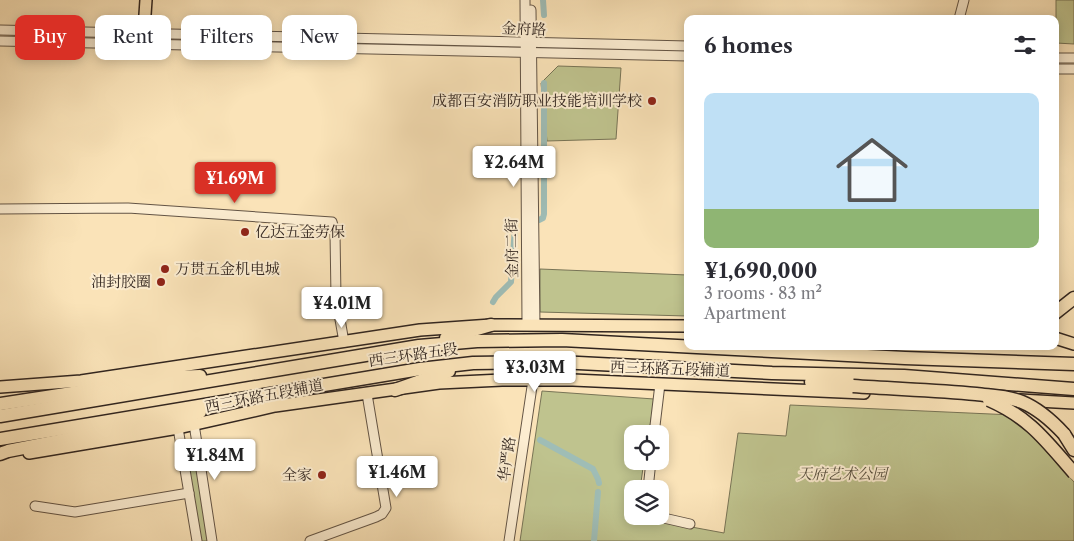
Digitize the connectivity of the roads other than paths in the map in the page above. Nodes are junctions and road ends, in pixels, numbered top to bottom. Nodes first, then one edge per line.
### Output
1 (146, 0) edge
2 (525, 0) edge
3 (531, 0) edge
4 (964, 0) edge
5 (145, 15) edge
6 (960, 15) edge
7 (0, 30) edge
8 (95, 36) edge
9 (95, 40) edge
10 (171, 40) edge
11 (0, 41) edge
12 (684, 46) edge
13 (528, 47) junction
14 (684, 56) edge
15 (1059, 58) edge
16 (1074, 58) edge
17 (1059, 68) edge
18 (1074, 69) edge
19 (0, 209) edge
20 (1074, 298) edge
21 (1059, 309) edge
22 (491, 325) junction
23 (531, 325) junction
24 (684, 326) edge
25 (1059, 338) edge
26 (1074, 338) edge
27 (1059, 339) edge
28 (344, 342) junction
29 (1074, 344) edge
30 (684, 345) edge
31 (419, 346) junction
32 (773, 350) edge
33 (473, 363) junction
34 (1074, 364) edge
35 (257, 373) junction
36 (772, 373) junction
37 (533, 380) junction
38 (660, 384) junction
39 (0, 387) edge
40 (1074, 389) edge
41 (395, 390) junction
42 (965, 393) junction
43 (367, 394) junction
44 (258, 395) junction
45 (1074, 403) edge
46 (0, 407) edge
47 (180, 422) junction
48 (194, 424) junction
49 (655, 425) edge
50 (0, 439) edge
51 (1074, 450) edge
52 (1, 457) edge
53 (1074, 473) edge
54 (189, 493) junction
55 (35, 506) dead end
56 (669, 519) edge
57 (690, 524) dead end
58 (196, 541) edge
59 (212, 541) edge
60 (310, 541) edge
61 (509, 541) edge

1 - 5 main road
2 - 13 street
3 - 13 street
4 - 6 street
7 - 8 street, 金府路
9 - 11 street, 金府路
10 - 13 street, 金府路
12 - 13 street, 金府路
13 - 14 street, 金府路
13 - 23 street, 金府二街
15 - 16 street
17 - 18 street
19 - 28 street
20 - 21 highway
22 - 23 main road
22 - 28 main road
22 - 31 highway
23 - 24 main road
25 - 26 main road
27 - 29 main road
28 - 39 main road
30 - 31 highway, 西三环路五段
31 - 35 highway, 西三环路五段
32 - 34 highway, 西三环路五段
33 - 36 highway, 西三环路五段
33 - 41 highway
33 - 44 highway, 西三环路五段
35 - 46 highway, 西三环路五段
35 - 46 highway
36 - 40 highway, 西三环路五段
36 - 42 highway, bridge
37 - 38 main road, 西三环路五段辅道
37 - 41 main road, 西三环路五段辅道
37 - 61 street, 华严路
38 - 45 main road, 西三环路五段辅道
38 - 49 street
41 - 43 main road, 西三环路五段辅道
42 - 51 highway, bridge
42 - 53 highway, bridge
43 - 48 main road, 西三环路五段辅道
43 - 60 street
44 - 47 highway
44 - 50 highway, 西三环路五段
47 - 48 main road, 西三环路五段辅道
47 - 52 highway
47 - 54 street
48 - 59 street
54 - 55 street
54 - 58 street
56 - 57 street

